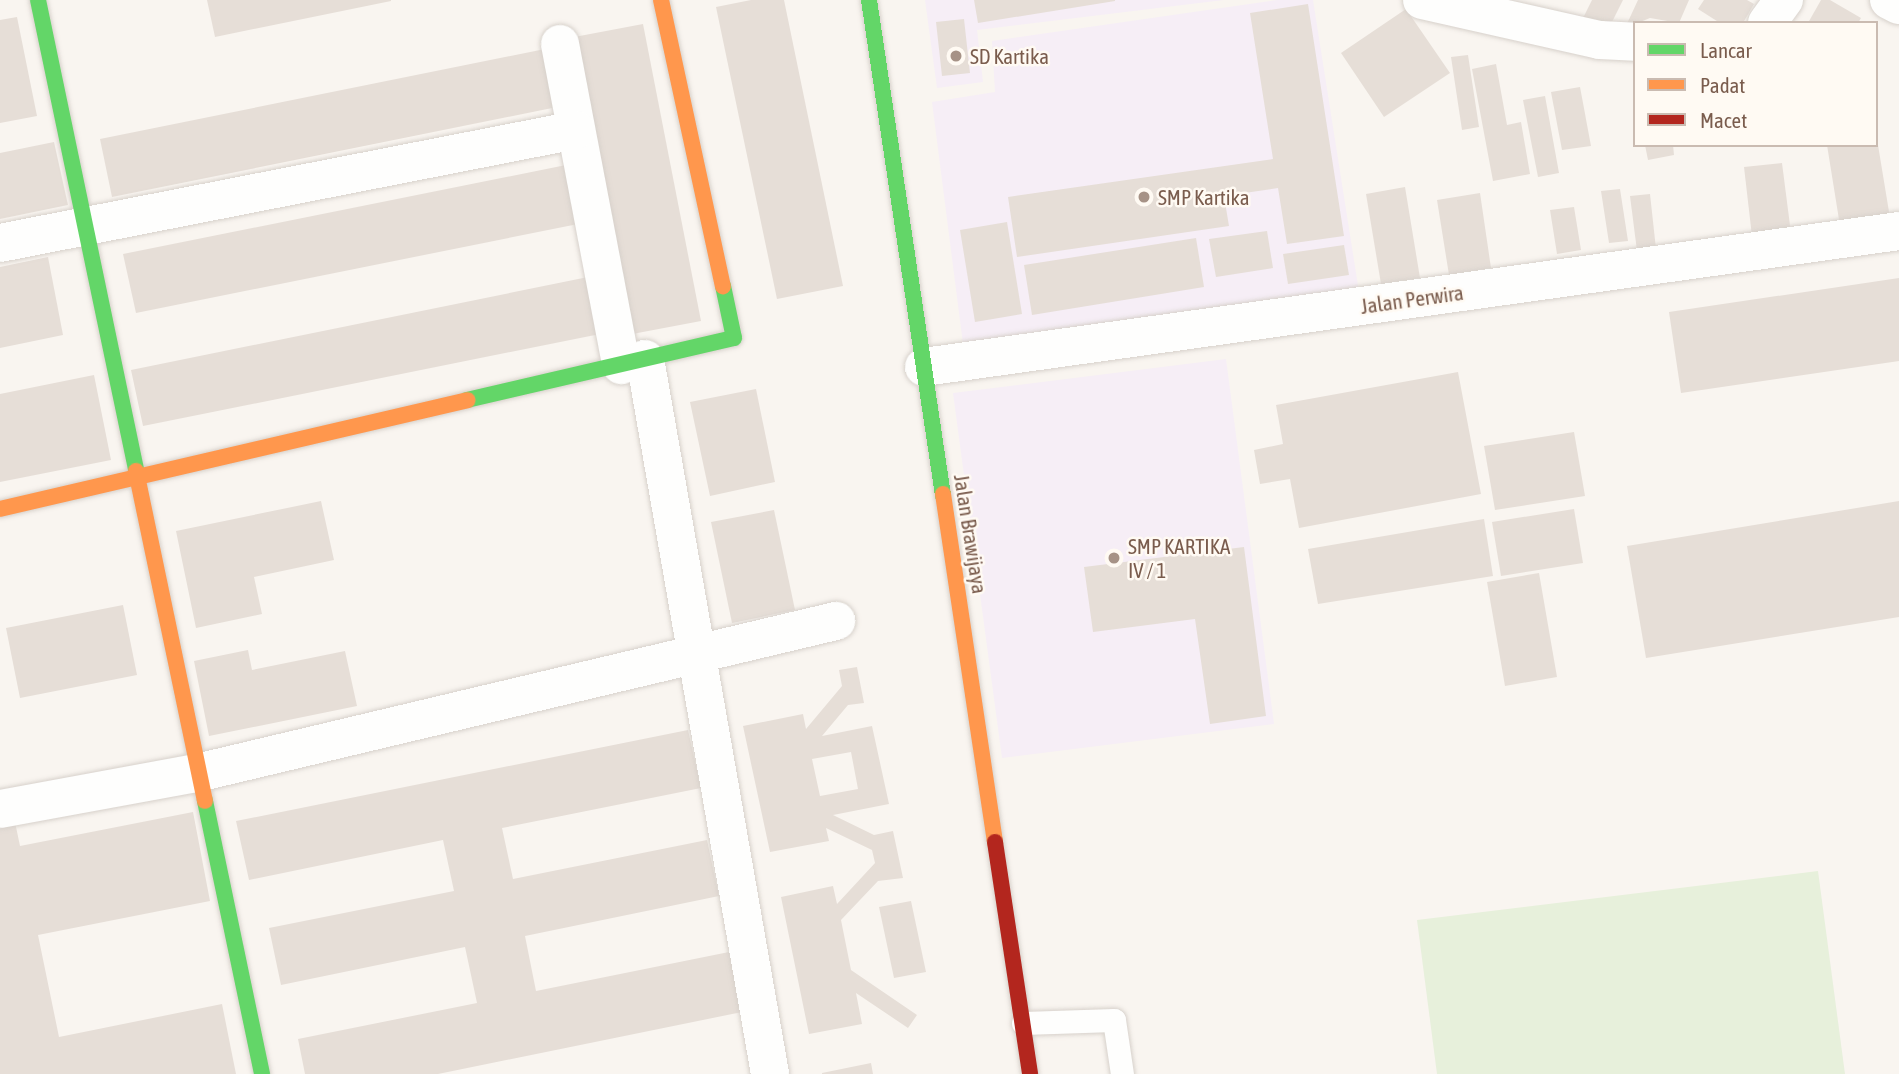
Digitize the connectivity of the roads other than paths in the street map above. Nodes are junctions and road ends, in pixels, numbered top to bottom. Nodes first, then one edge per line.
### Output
1 (38, 0) edge
2 (660, 0) edge
3 (869, 0) edge
4 (1422, 0) edge
5 (1784, 0) edge
6 (1889, 0) edge
7 (1899, 5) edge
8 (1768, 21) edge
9 (1633, 42) edge
10 (559, 44) dead end
11 (576, 130) junction
12 (84, 229) junction
13 (1899, 231) edge
14 (0, 243) edge
15 (633, 362) junction
16 (924, 368) junction
17 (134, 478) junction
18 (0, 509) edge
19 (836, 621) dead end
20 (698, 656) junction
21 (201, 772) junction
22 (0, 809) edge
23 (1023, 1023) junction
24 (262, 1074) edge
25 (770, 1074) edge
26 (1030, 1074) edge
27 (1122, 1074) edge

1 - 12 street
2 - 15 street
3 - 16 street, Jalan Brawijaya
4 - 9 street
5 - 8 street
6 - 7 street
10 - 11 street
11 - 12 street
11 - 15 street
12 - 14 street
12 - 17 street
13 - 16 street, Jalan Perwira
15 - 17 street
15 - 20 street
16 - 23 street, Jalan Brawijaya
17 - 18 street
17 - 21 street
19 - 20 street
20 - 21 street
20 - 25 street
21 - 22 street
21 - 24 street
23 - 26 street, Jalan Brawijaya
23 - 27 lane

